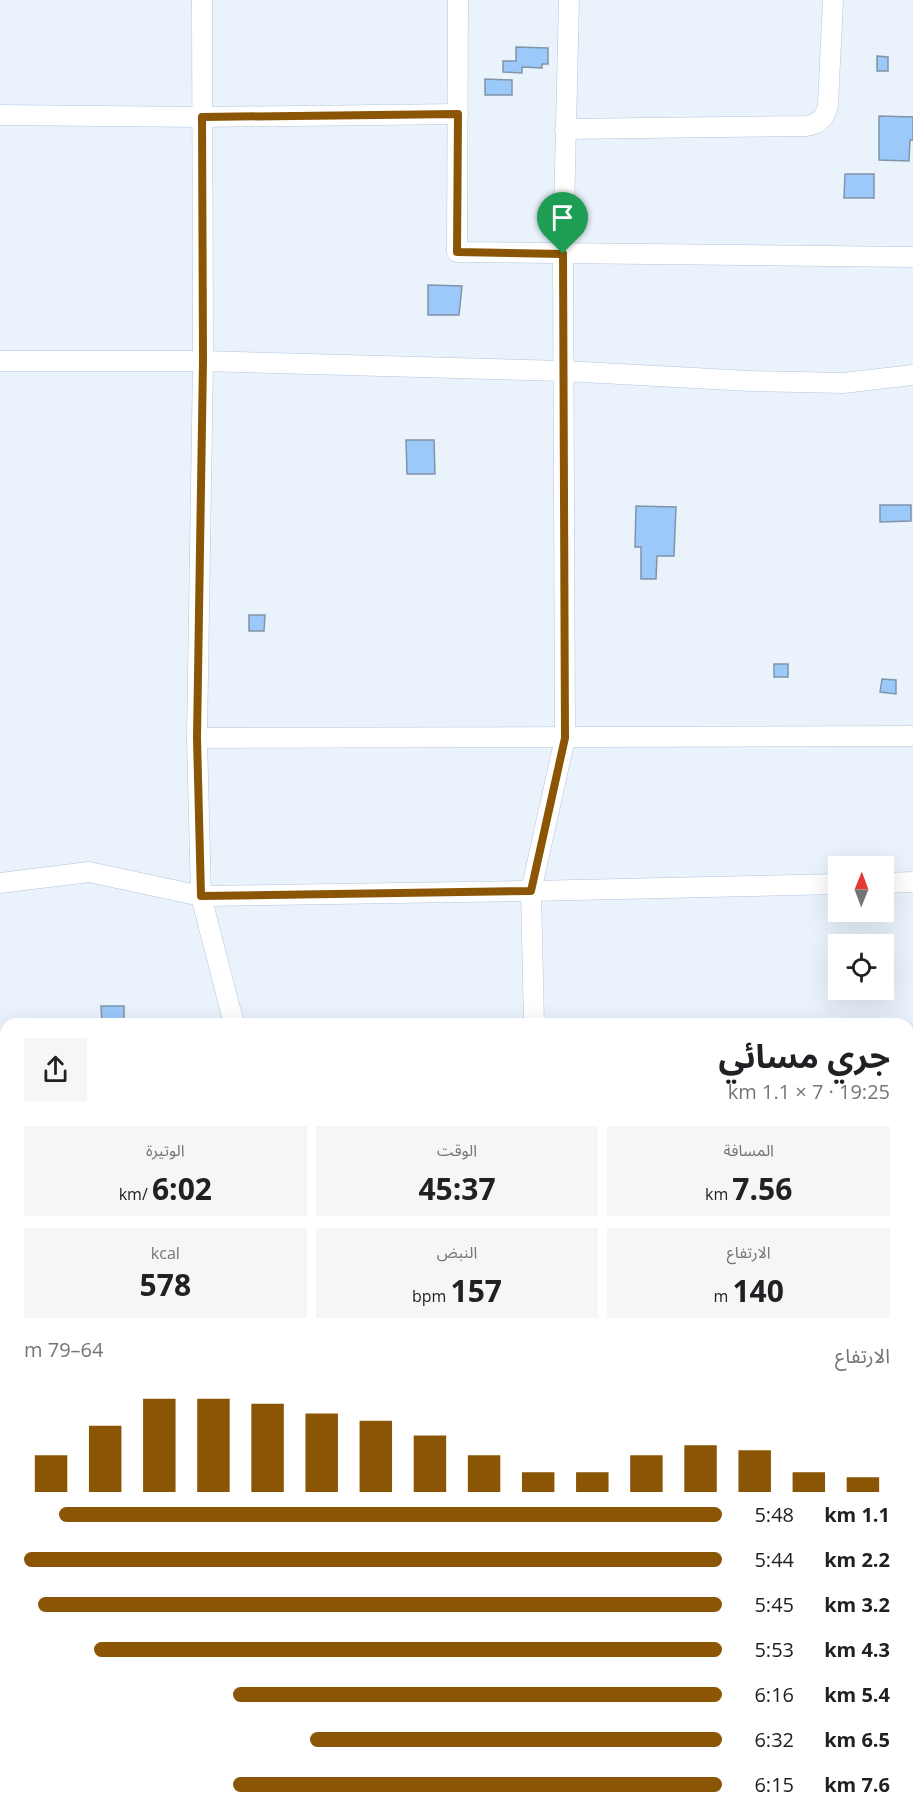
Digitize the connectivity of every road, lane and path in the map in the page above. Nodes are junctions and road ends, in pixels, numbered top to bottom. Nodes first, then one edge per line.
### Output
1 (202, 0) edge
2 (458, 0) edge
3 (569, 0) edge
4 (833, 0) edge
5 (458, 114) junction
6 (0, 115) edge
7 (202, 117) junction
8 (565, 129) junction
9 (563, 254) junction
10 (913, 257) edge
11 (0, 361) edge
12 (203, 361) junction
13 (564, 370) junction
14 (913, 375) edge
15 (913, 736) edge
16 (197, 738) junction
17 (565, 738) junction
18 (913, 882) edge
19 (894, 883) edge
20 (0, 884) edge
21 (828, 884) edge
22 (531, 891) junction
23 (201, 896) junction
24 (232, 1018) edge
25 (534, 1018) edge

1 - 7 street
2 - 5 street
3 - 8 street
4 - 8 street
5 - 7 street
5 - 9 street
6 - 7 street
7 - 12 street
8 - 9 street
9 - 10 street
9 - 13 street
11 - 12 street
12 - 13 street
12 - 16 street
13 - 14 street
13 - 17 street
15 - 17 street
16 - 17 street
16 - 23 street
17 - 22 street
18 - 19 street
20 - 23 street
21 - 22 street
22 - 23 street
22 - 25 street
23 - 24 street

